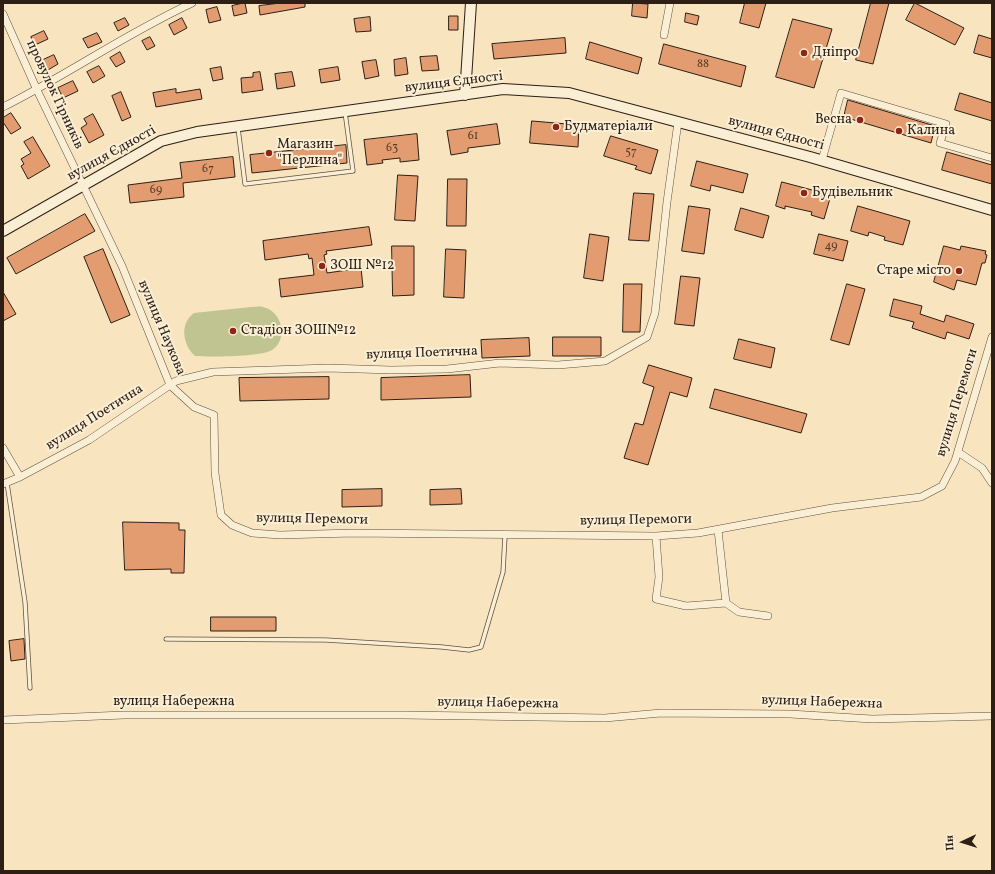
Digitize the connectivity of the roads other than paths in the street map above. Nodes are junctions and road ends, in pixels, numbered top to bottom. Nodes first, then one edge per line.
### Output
1 (192, 3) edge
2 (471, 3) edge
3 (670, 3) edge
4 (3, 14) edge
5 (664, 35) dead end
6 (37, 90) junction
7 (465, 95) junction
8 (3, 107) edge
9 (345, 112) junction
10 (678, 122) junction
11 (238, 127) junction
12 (992, 158) edge
13 (822, 160) junction
14 (82, 186) junction
15 (992, 210) edge
16 (3, 231) edge
17 (992, 338) edge
18 (991, 348) edge
19 (170, 385) junction
20 (3, 448) edge
21 (958, 452) junction
22 (20, 477) junction
23 (992, 483) edge
24 (5, 484) edge
25 (221, 515) joint
26 (718, 530) junction
27 (506, 536) junction
28 (656, 536) junction
29 (726, 604) junction
30 (768, 616) dead end
31 (166, 639) dead end
32 (30, 688) dead end
33 (992, 716) edge
34 (3, 720) edge

1 - 6 street
2 - 7 street
3 - 5 street
4 - 6 street, провулок Гірників
6 - 8 street
6 - 14 street, провулок Гірників
7 - 9 street, вулиця Єдності
7 - 10 street, вулиця Єдності
9 - 11 street, вулиця Єдності
9 - 11 lane
10 - 13 street, вулиця Єдності
10 - 19 street, вулиця Поетична
11 - 14 street, вулиця Єдності
12 - 13 street
13 - 15 street, вулиця Єдності
14 - 16 street, вулиця Єдності
14 - 19 street, вулиця Наукова
17 - 18 street, вулиця Перемоги
18 - 21 street, вулиця Перемоги
19 - 22 street, вулиця Поетична
19 - 25 street, вулиця Наукова
20 - 22 street
21 - 23 street
21 - 26 street, вулиця Перемоги
22 - 24 street, вулиця Поетична
24 - 32 lane
25 - 27 street, вулиця Перемоги
26 - 28 street, вулиця Перемоги
26 - 29 street
27 - 28 street, вулиця Перемоги
27 - 31 lane
28 - 29 street
29 - 30 street
33 - 34 street, вулиця Набережна

